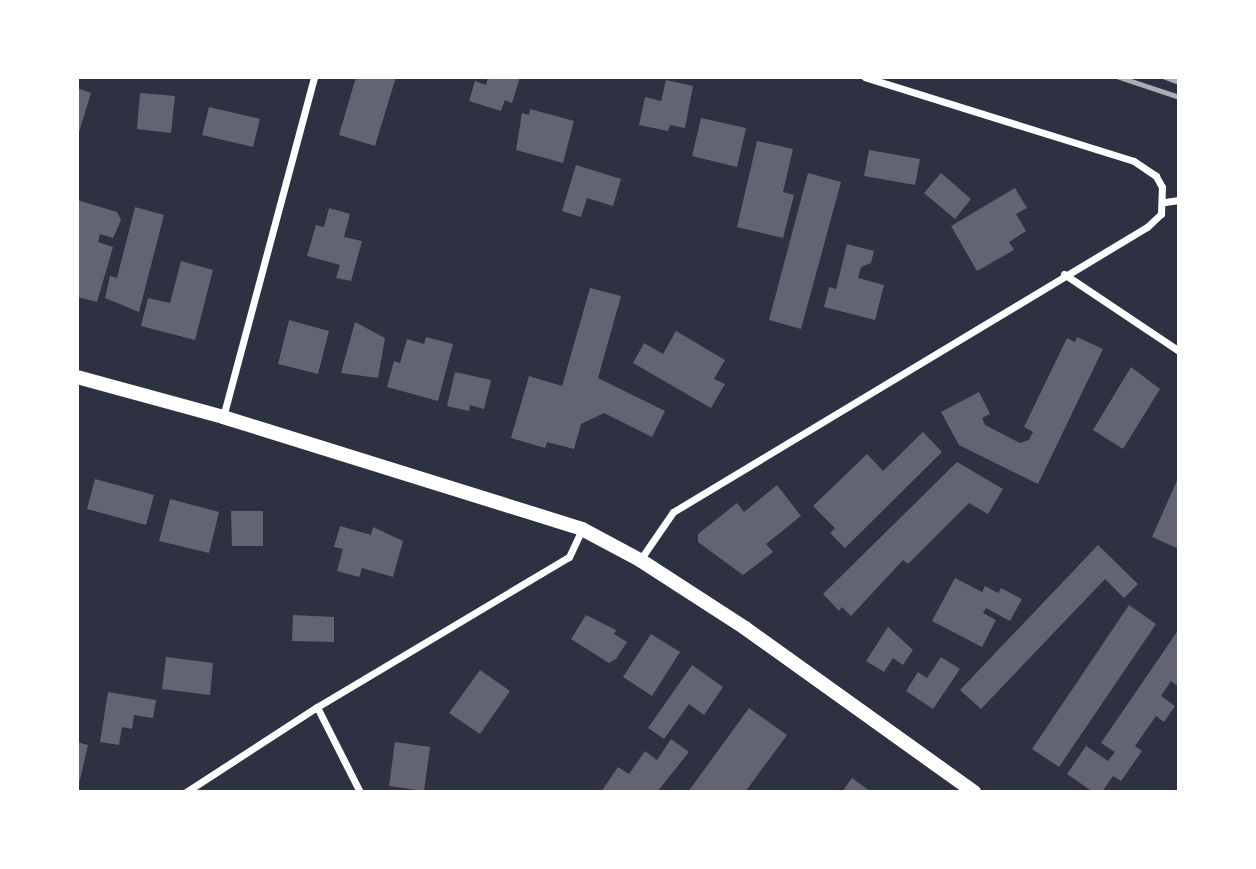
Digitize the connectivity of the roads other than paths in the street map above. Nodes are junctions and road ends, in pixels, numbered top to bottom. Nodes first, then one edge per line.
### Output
1 (314, 77) edge
2 (865, 77) edge
3 (1179, 200) edge
4 (1165, 202) junction
5 (1064, 274) junction
6 (1179, 351) edge
7 (77, 377) edge
8 (223, 417) junction
9 (582, 529) junction
10 (640, 560) junction
11 (317, 707) junction
12 (186, 792) edge
13 (359, 792) edge
14 (974, 792) edge

1 - 8 street
2 - 4 street
3 - 4 street
4 - 5 street
5 - 6 street
5 - 10 street
7 - 8 main road
8 - 9 main road
9 - 10 main road
9 - 11 street
10 - 14 main road
11 - 12 street
11 - 13 street

